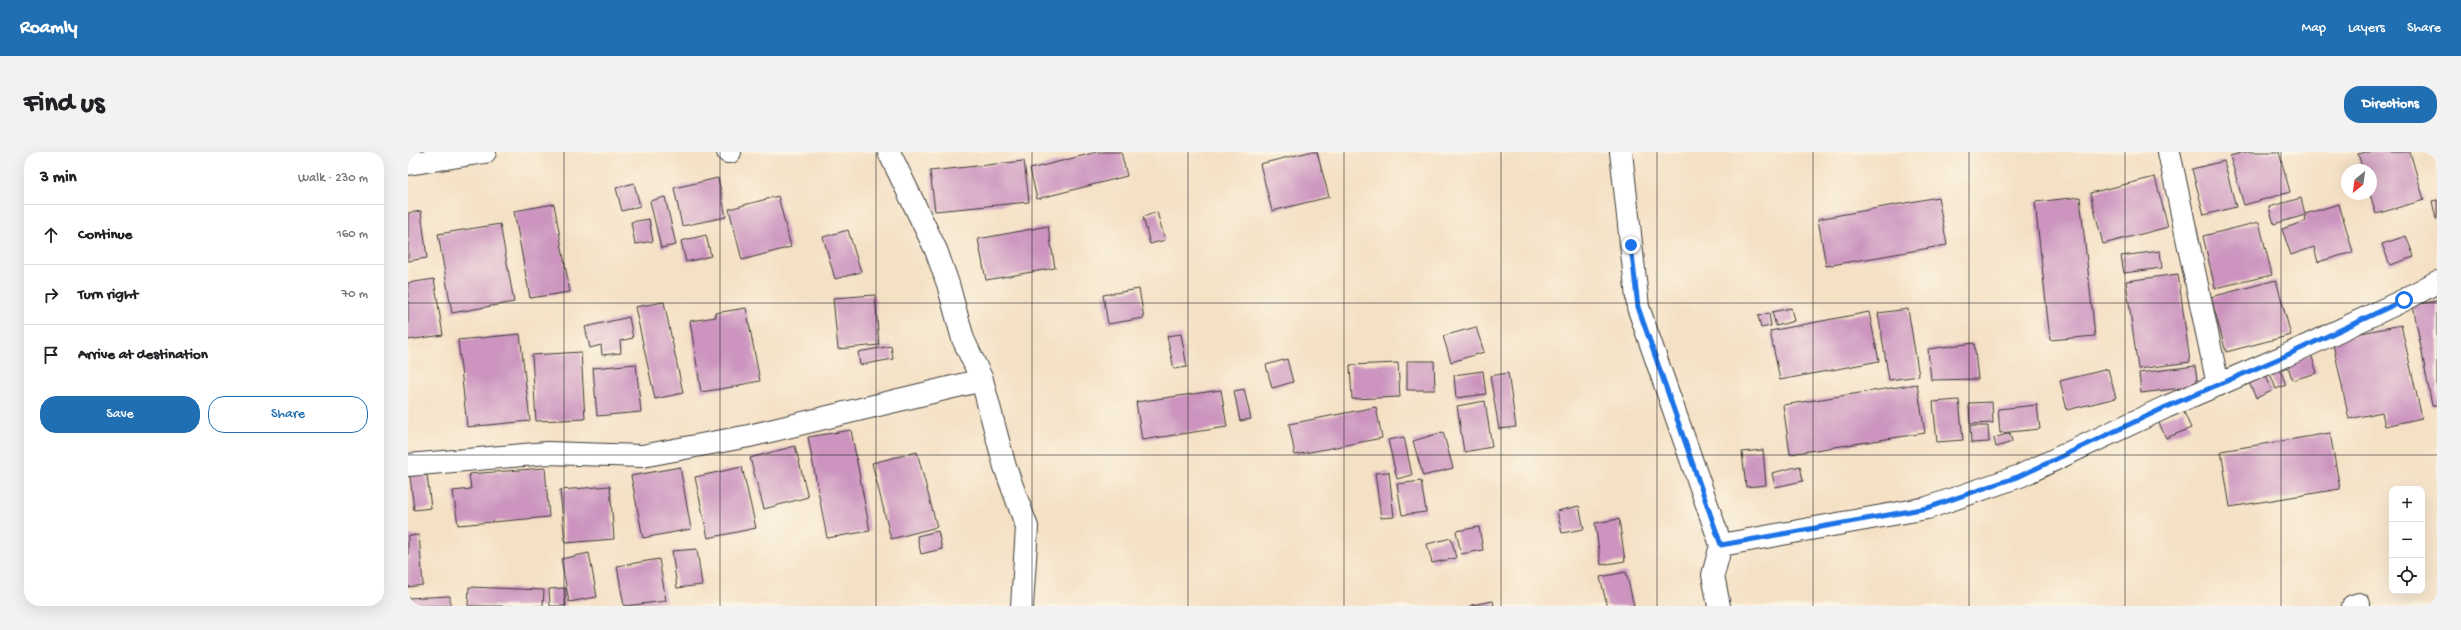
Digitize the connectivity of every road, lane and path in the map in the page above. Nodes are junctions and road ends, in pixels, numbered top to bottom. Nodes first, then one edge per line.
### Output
1 (485, 152) edge
2 (889, 152) edge
3 (1621, 152) edge
4 (2169, 152) edge
5 (408, 164) edge
6 (2437, 282) edge
7 (982, 380) junction
8 (2218, 385) junction
9 (408, 465) edge
10 (1721, 545) junction
11 (1022, 606) edge
12 (1719, 606) edge

1 - 5 street
2 - 7 street
3 - 10 street
4 - 8 street
6 - 8 street
7 - 9 street
7 - 11 street
8 - 10 street
10 - 12 street

